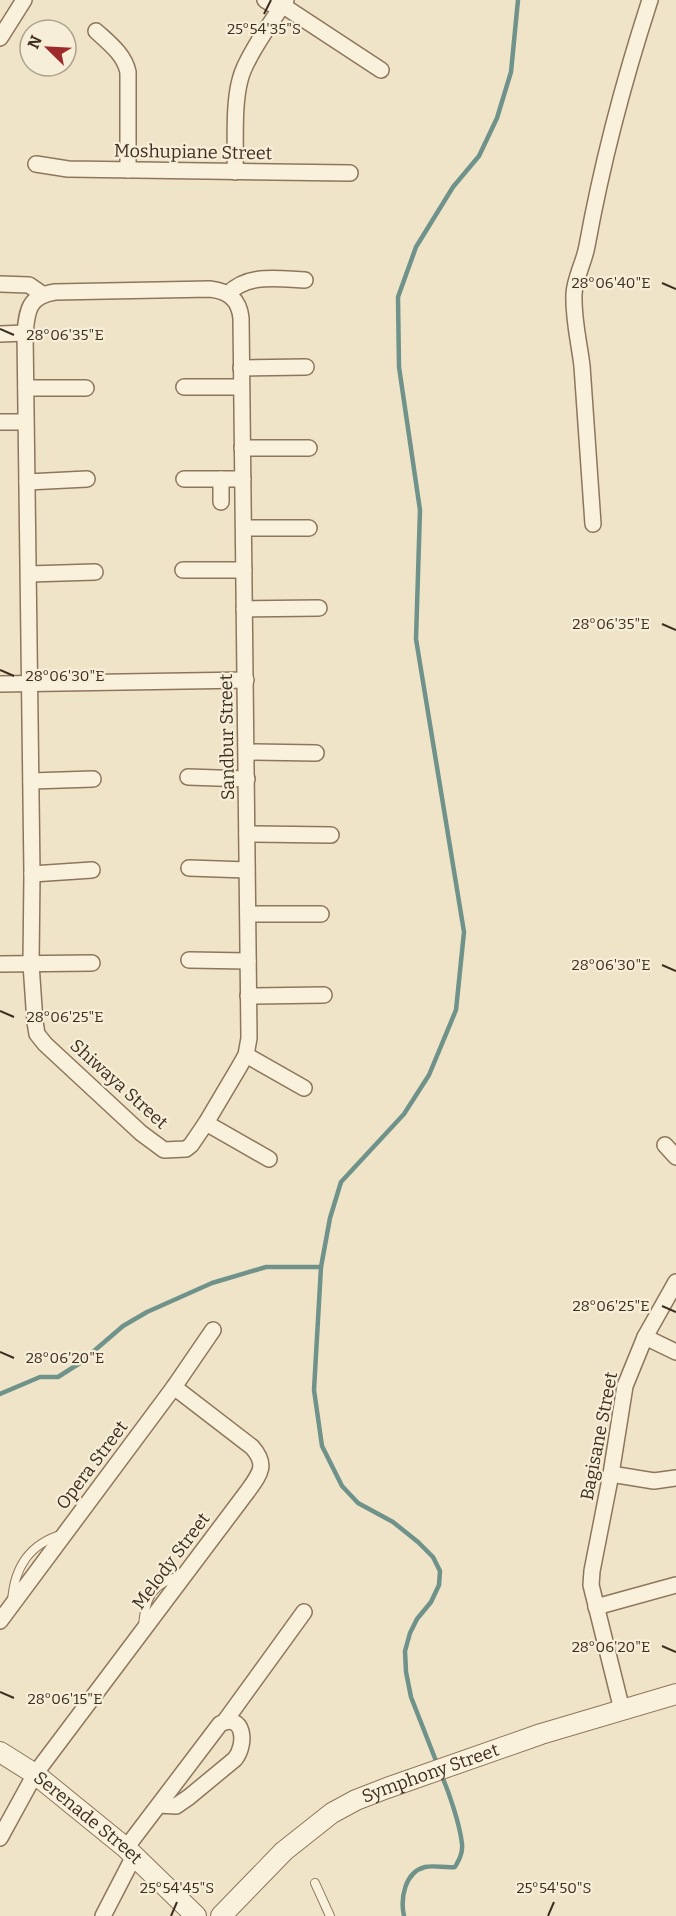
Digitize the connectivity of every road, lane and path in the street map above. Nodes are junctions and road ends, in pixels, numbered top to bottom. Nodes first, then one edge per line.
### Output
1 (24, 0) edge
2 (265, 0) edge
3 (650, 0) edge
4 (282, 5) edge
5 (96, 31) dead end
6 (0, 38) edge
7 (381, 70) dead end
8 (36, 164) dead end
9 (128, 170) junction
10 (235, 172) junction
11 (350, 173) dead end
12 (305, 280) dead end
13 (0, 284) edge
14 (226, 293) junction
15 (40, 296) junction
16 (25, 333) junction
17 (0, 334) edge
18 (306, 367) dead end
19 (240, 368) junction
20 (184, 387) dead end
21 (241, 387) junction
22 (26, 388) junction
23 (86, 388) dead end
24 (0, 422) edge
25 (25, 423) junction
26 (242, 448) junction
27 (309, 448) dead end
28 (87, 479) dead end
29 (184, 479) dead end
30 (221, 479) junction
31 (243, 479) junction
32 (27, 482) junction
33 (221, 502) dead end
34 (593, 525) dead end
35 (244, 528) junction
36 (309, 528) dead end
37 (183, 570) dead end
38 (244, 570) junction
39 (95, 572) dead end
40 (29, 574) junction
41 (319, 608) dead end
42 (244, 609) junction
43 (246, 680) junction
44 (0, 684) edge
45 (29, 684) junction
46 (247, 752) junction
47 (316, 753) dead end
48 (188, 777) dead end
49 (93, 779) dead end
50 (247, 779) junction
51 (30, 782) junction
52 (247, 834) junction
53 (331, 835) dead end
54 (189, 868) dead end
55 (92, 870) dead end
56 (247, 870) junction
57 (32, 874) junction
58 (248, 914) junction
59 (321, 914) dead end
60 (189, 960) dead end
61 (248, 961) junction
62 (92, 963) dead end
63 (0, 964) edge
64 (31, 964) junction
65 (324, 994) dead end
66 (248, 996) junction
67 (246, 1055) junction
68 (304, 1088) dead end
69 (206, 1123) junction
70 (665, 1144) dead end
71 (164, 1150) joint
72 (676, 1157) edge
73 (270, 1160) dead end
74 (676, 1282) edge
75 (213, 1330) dead end
76 (645, 1337) junction
77 (676, 1352) edge
78 (174, 1387) junction
79 (611, 1474) junction
80 (676, 1478) edge
81 (676, 1585) edge
82 (596, 1607) junction
83 (304, 1612) dead end
84 (0, 1621) edge
85 (676, 1694) edge
86 (622, 1710) junction
87 (225, 1722) junction
88 (0, 1752) edge
89 (35, 1774) junction
90 (159, 1805) junction
91 (0, 1838) edge
92 (130, 1852) junction
93 (315, 1882) dead end
94 (103, 1916) edge
95 (196, 1916) edge
96 (221, 1916) edge
97 (330, 1916) edge

1 - 6 street
2 - 4 street
3 - 34 street
4 - 7 street
4 - 10 street
5 - 9 street
8 - 9 street, Moshupiane Street
9 - 10 street, Moshupiane Street
10 - 11 street, Moshupiane Street
12 - 14 street
13 - 15 street
14 - 15 street
14 - 19 street, Sandbur Street
15 - 16 street, Shiwaya Street
16 - 17 street
16 - 22 street, Shiwaya Street
18 - 19 street
19 - 21 street, Sandbur Street
20 - 21 street
21 - 26 street, Sandbur Street
22 - 23 street
22 - 25 street, Shiwaya Street
24 - 25 street
25 - 32 street, Shiwaya Street
26 - 27 street
26 - 31 street, Sandbur Street
28 - 32 street
29 - 30 street
30 - 31 street
30 - 33 street
31 - 35 street, Sandbur Street
32 - 40 street, Shiwaya Street
35 - 36 street
35 - 38 street, Sandbur Street
37 - 38 street
38 - 42 street, Sandbur Street
39 - 40 street
40 - 45 street, Shiwaya Street
41 - 42 street
42 - 43 street, Sandbur Street
43 - 45 street
43 - 46 street, Sandbur Street
44 - 45 street
45 - 51 street, Shiwaya Street
46 - 47 street
46 - 50 street, Sandbur Street
48 - 50 street
49 - 51 street
50 - 52 street, Sandbur Street
51 - 57 street, Shiwaya Street
52 - 53 street
52 - 56 street, Sandbur Street
54 - 56 street
55 - 57 street
56 - 58 street, Sandbur Street
57 - 64 street, Shiwaya Street
58 - 59 street
58 - 61 street, Sandbur Street
60 - 61 street
61 - 66 street, Sandbur Street
62 - 64 street
63 - 64 street
64 - 71 street, Shiwaya Street
65 - 66 street
66 - 67 street, Sandbur Street
67 - 68 street
67 - 69 street, Sandbur Street
69 - 71 street, Sandbur Street
69 - 73 street
70 - 72 street
74 - 76 street, Bagisane Street
75 - 78 street, Opera Street
76 - 77 street
76 - 79 street, Bagisane Street
78 - 84 street, Opera Street
78 - 89 street, Melody Street
79 - 80 street
79 - 82 street, Bagisane Street
81 - 82 street
82 - 86 street, Bagisane Street
83 - 87 street
85 - 86 street, Symphony Street
86 - 96 street, Symphony Street
87 - 90 street
87 - 90 street
88 - 89 street, Serenade Street
89 - 91 street, Melody Street
89 - 92 street, Serenade Street
90 - 92 street
92 - 94 street
92 - 95 street, Serenade Street
93 - 97 lane

